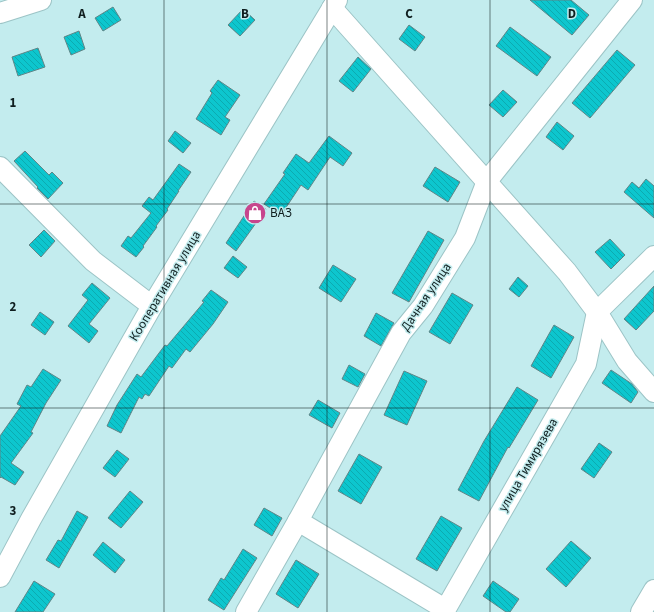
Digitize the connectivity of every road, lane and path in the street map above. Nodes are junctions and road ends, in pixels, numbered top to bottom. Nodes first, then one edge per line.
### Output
1 (41, 0) edge
2 (632, 0) edge
3 (335, 4) edge
4 (0, 13) edge
5 (0, 167) edge
6 (488, 181) junction
7 (654, 256) edge
8 (152, 306) junction
9 (597, 312) junction
10 (654, 392) edge
11 (298, 521) junction
12 (0, 577) edge
13 (654, 590) edge
14 (445, 611) edge
15 (246, 612) edge
16 (641, 612) edge

1 - 4 street
2 - 6 street, Дачная улица
3 - 6 street
3 - 8 street, Кооперативная улица
5 - 8 street
6 - 9 street
6 - 11 street, Дачная улица
7 - 9 street
8 - 12 street, Кооперативная улица
9 - 10 street
9 - 14 street, улица Тимирязева
11 - 14 street
11 - 15 street, Дачная улица
13 - 16 street

